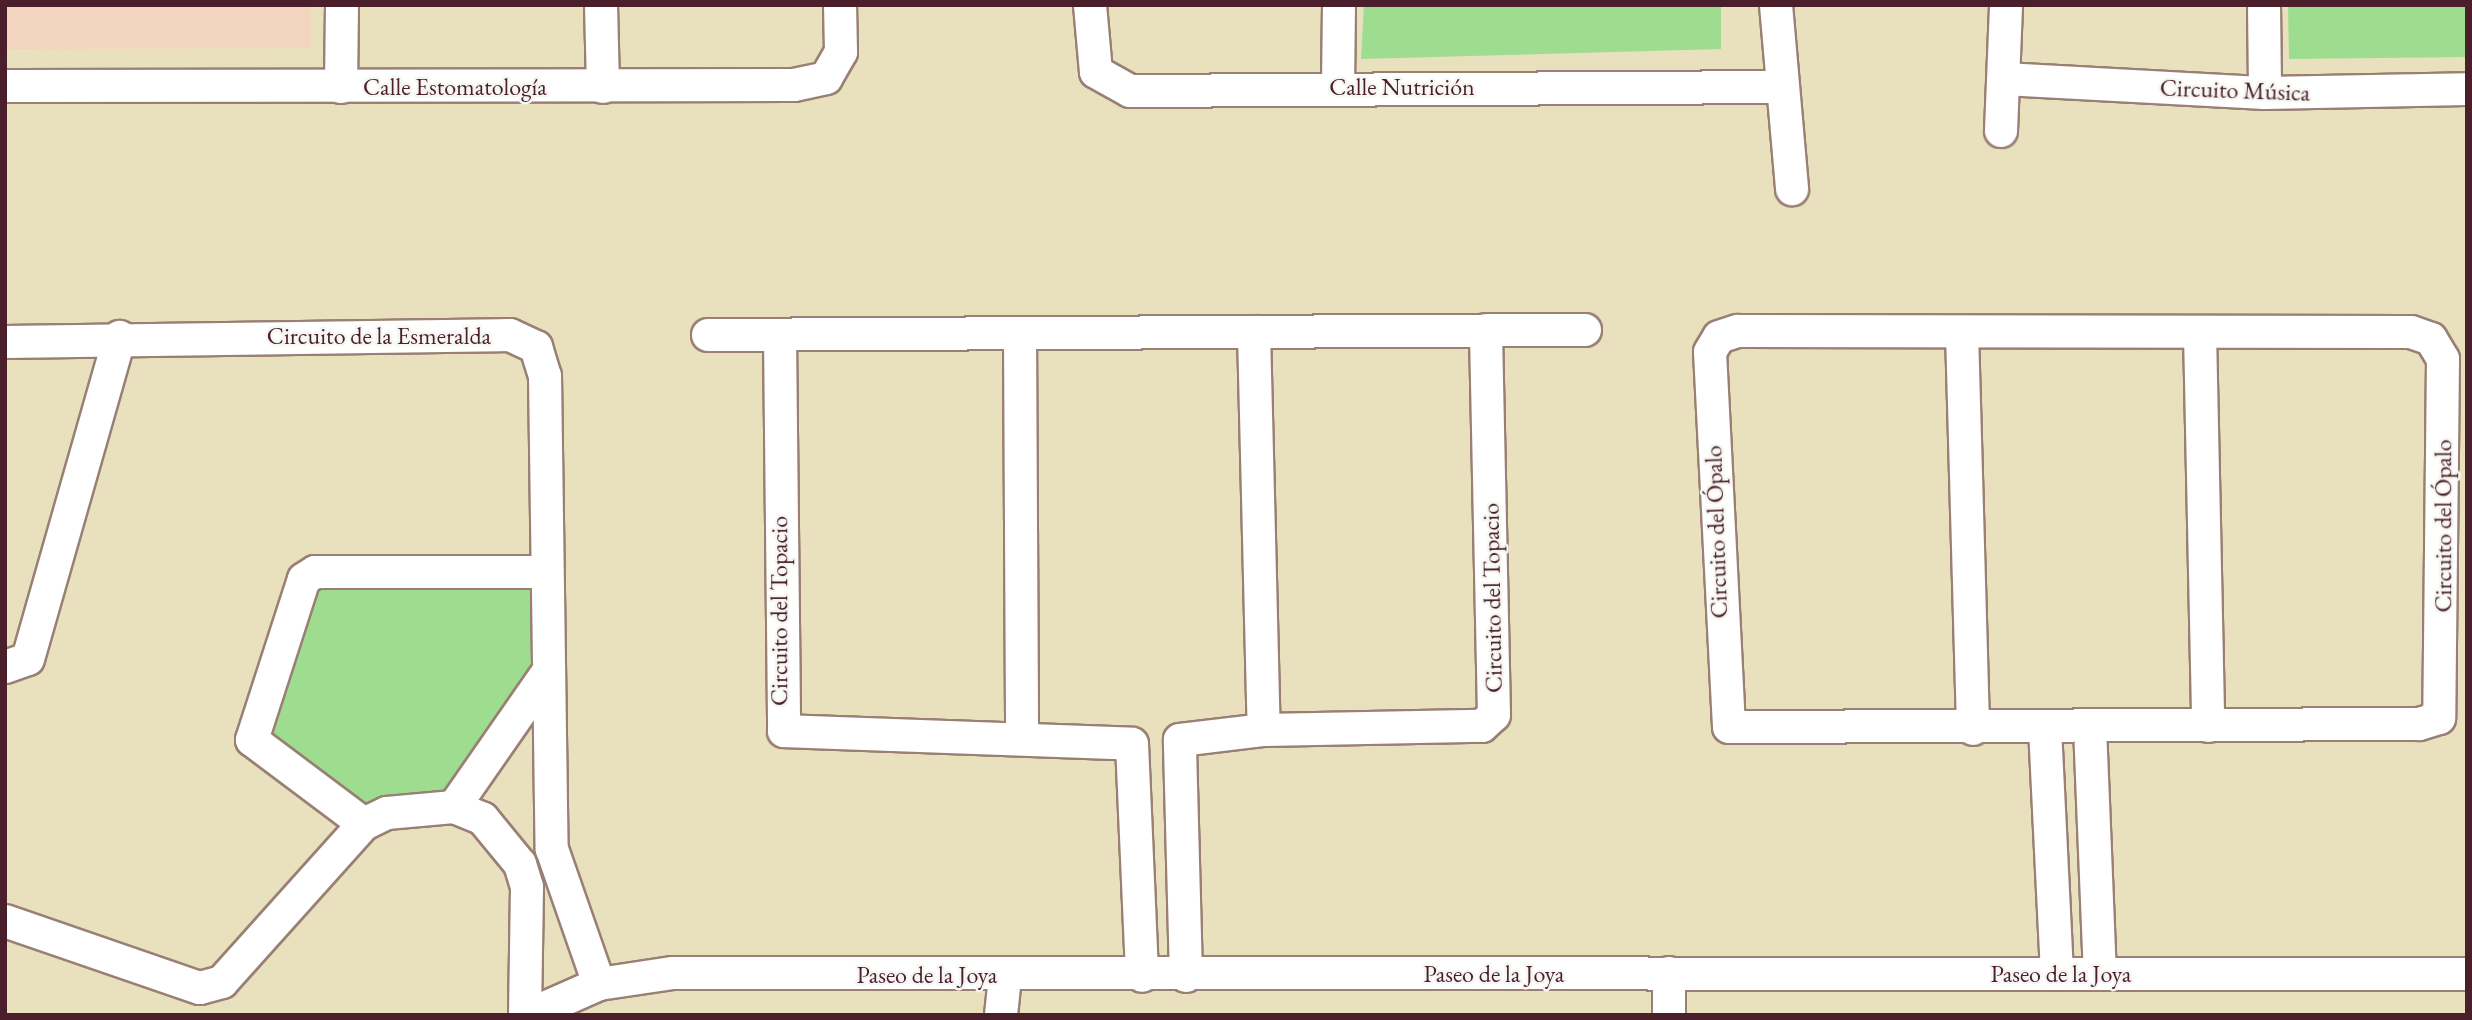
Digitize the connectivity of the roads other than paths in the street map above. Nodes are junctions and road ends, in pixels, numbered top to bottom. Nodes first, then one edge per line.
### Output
1 (342, 5) edge
2 (601, 5) edge
3 (840, 5) edge
4 (1090, 5) edge
5 (1339, 5) edge
6 (1776, 5) edge
7 (2006, 5) edge
8 (2264, 5) edge
9 (2004, 79) junction
10 (5, 86) edge
11 (341, 87) junction
12 (603, 87) junction
13 (1338, 87) junction
14 (1783, 87) junction
15 (2467, 89) edge
16 (2265, 93) junction
17 (2001, 131) dead end
18 (1791, 189) dead end
19 (1486, 330) junction
20 (1585, 330) dead end
21 (1254, 332) junction
22 (1962, 332) junction
23 (2200, 332) junction
24 (1020, 333) junction
25 (708, 335) dead end
26 (779, 335) junction
27 (120, 337) junction
28 (5, 342) edge
29 (547, 572) junction
30 (5, 667) edge
31 (548, 672) junction
32 (2208, 726) junction
33 (2090, 727) junction
34 (2045, 728) junction
35 (1973, 729) junction
36 (1264, 730) junction
37 (1022, 736) junction
38 (454, 807) junction
39 (365, 824) junction
40 (556, 878) junction
41 (527, 887) junction
42 (5, 921) edge
43 (1669, 973) junction
44 (2057, 974) junction
45 (2100, 974) junction
46 (2467, 974) edge
47 (1005, 976) junction
48 (1142, 976) junction
49 (1186, 976) junction
50 (599, 984) junction
51 (527, 1015) edge
52 (1001, 1015) edge
53 (1669, 1015) edge

1 - 11 street
2 - 12 street
3 - 12 street, Calle Estomatología
4 - 13 street, Calle Nutrición
5 - 13 street
6 - 14 street
7 - 9 street
8 - 16 street
9 - 16 street, Circuito Música
9 - 17 street
10 - 11 street, Calle Estomatología
11 - 12 street, Calle Estomatología
13 - 14 street, Calle Nutrición
14 - 18 street
15 - 16 street, Circuito Música
19 - 20 street
19 - 21 street
19 - 36 street, Circuito del Topacio
21 - 24 street
21 - 36 street
22 - 23 street, Circuito del Ópalo
22 - 35 street
22 - 35 street, Circuito del Ópalo
23 - 32 street
23 - 32 street, Circuito del Ópalo
24 - 26 street
24 - 37 street
25 - 26 street
26 - 37 street, Circuito del Topacio
27 - 28 street, Circuito de la Esmeralda
27 - 29 street, Circuito de la Esmeralda
27 - 30 street
29 - 31 street, Circuito de la Esmeralda
29 - 39 street
31 - 38 street
31 - 40 street, Circuito de la Esmeralda
32 - 33 street, Circuito del Ópalo
33 - 34 street, Circuito del Ópalo
33 - 45 street
34 - 35 street, Circuito del Ópalo
34 - 44 street
36 - 49 street, Circuito del Topacio
37 - 48 street, Circuito del Topacio
38 - 39 street
38 - 41 street
39 - 42 street
40 - 41 street
40 - 50 street, Circuito de la Esmeralda
41 - 51 street
43 - 44 street, Paseo de la Joya
43 - 49 street, Paseo de la Joya
43 - 53 street
44 - 45 street, Paseo de la Joya
45 - 46 street, Paseo de la Joya
47 - 48 street, Paseo de la Joya
47 - 50 street, Paseo de la Joya
47 - 52 street
48 - 49 street, Paseo de la Joya
50 - 51 street, Paseo de la Joya

